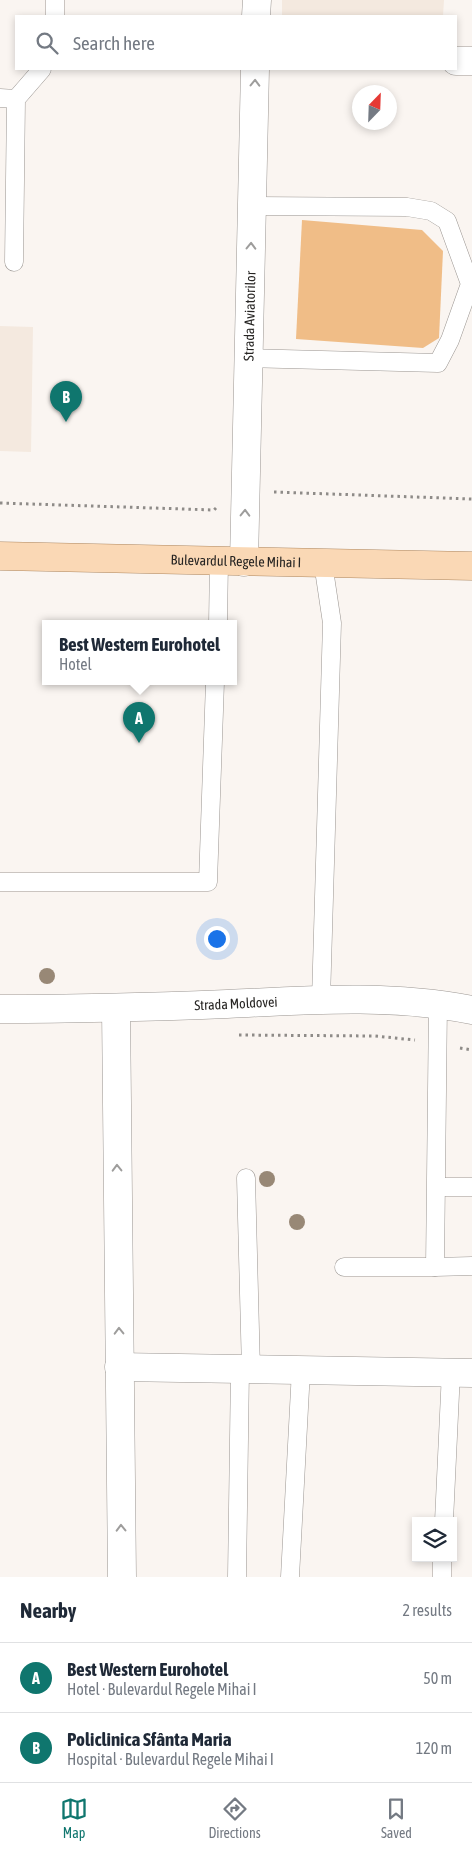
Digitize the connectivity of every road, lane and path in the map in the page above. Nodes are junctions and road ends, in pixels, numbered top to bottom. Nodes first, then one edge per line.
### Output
1 (55, 0) edge
2 (256, 0) edge
3 (55, 15) edge
4 (256, 15) edge
5 (457, 61) edge
6 (472, 61) edge
7 (41, 70) edge
8 (255, 70) edge
9 (8, 99) edge
10 (252, 206) junction
11 (14, 262) dead end
12 (471, 284) edge
13 (248, 358) junction
14 (0, 556) edge
15 (232, 562) junction
16 (323, 563) junction
17 (472, 566) edge
18 (219, 620) edge
19 (215, 685) edge
20 (0, 882) edge
21 (321, 1000) junction
22 (438, 1003) junction
23 (0, 1008) edge
24 (116, 1008) junction
25 (472, 1010) edge
26 (236, 1035) dead end
27 (436, 1042) junction
28 (472, 1050) edge
29 (246, 1178) dead end
30 (437, 1187) junction
31 (472, 1187) edge
32 (472, 1266) edge
33 (344, 1267) dead end
34 (435, 1267) junction
35 (119, 1367) junction
36 (246, 1369) junction
37 (301, 1370) junction
38 (462, 1372) edge
39 (444, 1517) edge
40 (442, 1562) edge
41 (122, 1577) edge
42 (237, 1577) edge
43 (290, 1577) edge
44 (442, 1577) edge

1 - 3 lane
2 - 4 street
5 - 6 street
7 - 9 lane
10 -> 8 street, Strada Aviatorilor
9 - 11 lane
10 - 12 lane
13 -> 10 street, Strada Aviatorilor
12 - 13 lane
15 -> 13 street, Strada Aviatorilor
14 - 15 main road, Bulevardul Regele Mihai I
15 - 16 main road, Bulevardul Regele Mihai I
15 - 18 lane
16 - 17 main road, Bulevardul Regele Mihai I
16 - 21 lane
19 - 20 lane
21 - 22 street, Strada Moldovei
21 - 24 street, Strada Moldovei
22 - 25 street, Strada Moldovei
22 - 27 lane
23 - 24 street, Strada Moldovei
35 -> 24 street
26 - 27 path
27 - 28 path
27 - 30 lane
29 - 36 lane
30 - 31 lane
30 - 34 lane
32 - 34 lane
33 - 34 lane
35 - 36 street
41 -> 35 street
36 - 37 street
36 - 42 lane
37 - 38 street
37 - 43 lane
38 - 39 lane
40 - 44 lane

